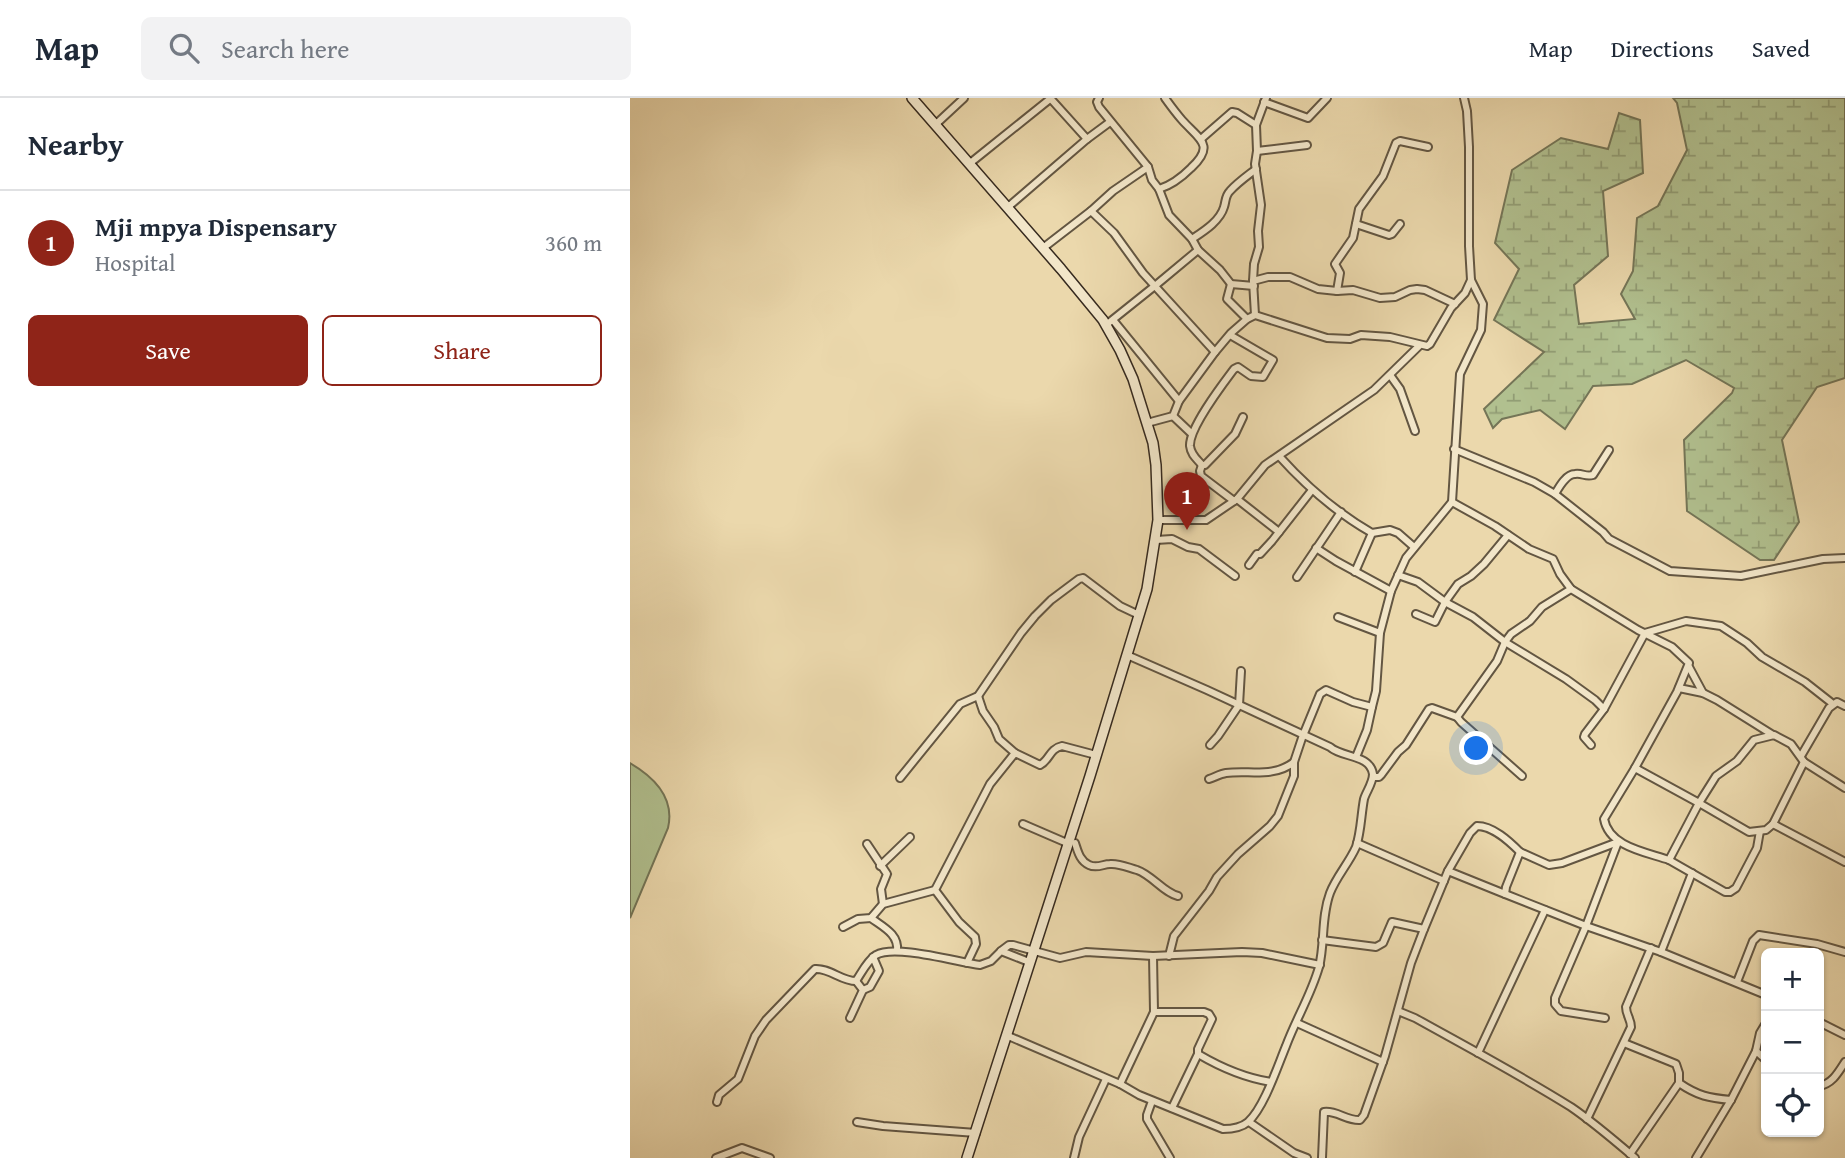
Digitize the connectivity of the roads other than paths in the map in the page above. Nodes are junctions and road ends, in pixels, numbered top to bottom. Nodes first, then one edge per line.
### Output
1 (912, 98) edge
2 (964, 98) edge
3 (1050, 98) edge
4 (1100, 98) edge
5 (1165, 98) edge
6 (1327, 98) edge
7 (1464, 98) edge
8 (1265, 100) edge
9 (1111, 122) junction
10 (935, 125) junction
11 (1256, 125) junction
12 (1087, 139) junction
13 (1201, 139) junction
14 (1307, 145) dead end
15 (1428, 147) dead end
16 (1257, 150) junction
17 (970, 164) junction
18 (1148, 167) junction
19 (1256, 169) junction
20 (1158, 189) junction
21 (1007, 207) junction
22 (1091, 211) junction
23 (1356, 224) junction
24 (1400, 224) dead end
25 (1192, 239) junction
26 (1044, 248) junction
27 (1198, 250) junction
28 (1471, 280) junction
29 (1231, 284) junction
30 (1253, 284) junction
31 (1156, 285) junction
32 (1336, 291) junction
33 (1455, 304) junction
34 (1255, 315) junction
35 (1247, 319) junction
36 (1109, 322) junction
37 (1230, 335) junction
38 (1419, 346) junction
39 (1215, 352) junction
40 (1390, 374) junction
41 (1179, 401) junction
42 (1173, 416) junction
43 (1243, 417) dead end
44 (1147, 423) junction
45 (1415, 431) dead end
46 (1192, 434) junction
47 (1454, 449) junction
48 (1609, 450) dead end
49 (1279, 456) junction
50 (1202, 465) junction
51 (1312, 490) junction
52 (1555, 494) junction
53 (1235, 500) junction
54 (1452, 502) junction
55 (1341, 512) junction
56 (1158, 520) junction
57 (1279, 532) junction
58 (1373, 533) junction
59 (1508, 535) junction
60 (1156, 540) junction
61 (1414, 547) junction
62 (1316, 548) junction
63 (1845, 558) edge
64 (1249, 565) dead end
65 (1355, 572) junction
66 (1398, 575) junction
67 (1235, 576) dead end
68 (1297, 577) dead end
69 (1571, 589) junction
70 (1391, 591) junction
71 (1445, 601) junction
72 (1416, 614) dead end
73 (1139, 615) junction
74 (1338, 617) dead end
75 (1380, 633) junction
76 (1645, 633) junction
77 (1505, 642) junction
78 (1127, 655) junction
79 (1689, 667) junction
80 (1241, 671) dead end
81 (1679, 688) junction
82 (1703, 693) junction
83 (978, 696) junction
84 (1833, 704) junction
85 (1239, 705) junction
86 (1845, 706) edge
87 (1372, 707) junction
88 (1604, 709) junction
89 (1457, 717) junction
90 (1303, 734) junction
91 (1774, 735) junction
92 (1210, 745) dead end
93 (1591, 745) dead end
94 (1015, 753) junction
95 (1096, 755) junction
96 (1356, 757) junction
97 (1802, 759) junction
98 (1294, 762) junction
99 (1635, 768) junction
100 (1522, 776) dead end
101 (1373, 777) junction
102 (900, 778) dead end
103 (1209, 779) dead end
104 (1845, 788) edge
105 (1699, 803) junction
106 (1023, 824) dead end
107 (1773, 824) junction
108 (1760, 831) junction
109 (910, 837) dead end
110 (1618, 842) junction
111 (1067, 843) junction
112 (1357, 843) junction
113 (867, 844) dead end
114 (1520, 852) junction
115 (1669, 860) junction
116 (1061, 861) junction
117 (1845, 862) edge
118 (880, 866) junction
119 (1448, 871) junction
120 (1692, 873) junction
121 (1444, 881) junction
122 (935, 890) junction
123 (1505, 894) junction
124 (1178, 896) dead end
125 (883, 904) junction
126 (1545, 910) junction
127 (871, 918) junction
128 (1586, 926) junction
129 (843, 927) dead end
130 (1424, 929) junction
131 (1322, 940) junction
132 (1651, 948) junction
133 (1033, 950) junction
134 (897, 951) junction
135 (1001, 951) junction
136 (1661, 952) junction
137 (1845, 952) edge
138 (1153, 956) junction
139 (1169, 956) junction
140 (873, 957) junction
141 (1029, 962) junction
142 (967, 963) junction
143 (1320, 965) junction
144 (856, 981) junction
145 (1737, 982) junction
146 (863, 990) junction
147 (1761, 993) edge
148 (1398, 1011) junction
149 (1154, 1012) junction
150 (850, 1018) dead end
151 (1605, 1018) dead end
152 (1297, 1023) junction
153 (1824, 1024) edge
154 (1761, 1031) edge
155 (1006, 1035) junction
156 (1845, 1035) edge
157 (1624, 1043) junction
158 (1756, 1051) junction
159 (1478, 1053) junction
160 (1198, 1055) junction
161 (1761, 1055) edge
162 (1761, 1060) edge
163 (1382, 1062) junction
164 (1845, 1062) edge
165 (1751, 1063) junction
166 (1106, 1079) junction
167 (1271, 1082) junction
168 (1678, 1083) junction
169 (1120, 1084) junction
170 (1824, 1085) edge
171 (1731, 1100) junction
172 (1152, 1101) junction
173 (717, 1102) dead end
174 (1172, 1108) junction
175 (1587, 1119) junction
176 (857, 1122) dead end
177 (1249, 1122) junction
178 (976, 1133) junction
179 (1633, 1156) edge
180 (716, 1158) edge
181 (770, 1158) edge
182 (967, 1158) edge
183 (1074, 1158) edge
184 (1170, 1158) edge
185 (1307, 1158) edge
186 (1322, 1158) edge
187 (1696, 1158) edge

1 - 10 main road
2 - 10 street
3 - 12 street
3 - 17 street
4 - 9 street
5 - 13 street
6 - 8 street
7 - 28 street
8 - 11 street
9 - 12 street
9 - 18 street
10 - 17 main road
11 - 13 street
11 - 16 street
12 - 21 street
13 - 20 street
14 - 16 street
15 - 23 street
16 - 19 street
17 - 21 main road
18 - 20 street
18 - 22 street
19 - 25 street
19 - 30 street
20 - 25 street
21 - 26 main road
22 - 26 street
22 - 31 street
23 - 24 street
23 - 32 street
25 - 27 street
26 - 36 main road
27 - 29 street
27 - 31 street
28 - 33 street
28 - 47 street
29 - 30 street
29 - 35 street
30 - 32 street
30 - 34 street
31 - 36 street
31 - 39 street
32 - 33 street
33 - 38 street
34 - 35 street
34 - 38 street
35 - 37 street
36 - 41 street
36 - 44 main road
37 - 39 street
37 - 46 street
38 - 40 street
39 - 41 street
40 - 45 street
40 - 49 street
41 - 42 street
42 - 44 street
42 - 46 street
43 - 50 street
44 - 56 main road
46 - 50 street
47 - 52 street
47 - 54 street
48 - 52 street
49 - 51 street
49 - 53 street
50 - 53 street
51 - 55 street
51 - 57 street
52 - 63 street
53 - 56 street
53 - 57 street
54 - 59 street
54 - 61 street
55 - 58 street
55 - 62 street
56 - 60 main road
57 - 64 street
58 - 61 street
58 - 65 street
59 - 69 street
59 - 71 street
60 - 67 street
60 - 73 main road
61 - 66 street
62 - 65 street
62 - 68 street
65 - 70 street
66 - 70 street
66 - 71 street
69 - 76 street
69 - 77 street
70 - 75 street
71 - 72 street
71 - 77 street
73 - 78 main road
73 - 83 street
74 - 75 street
75 - 87 street
76 - 79 street
76 - 84 street
76 - 88 street
77 - 88 street
77 - 89 street
78 - 85 street
78 - 95 main road
79 - 81 street
79 - 82 street
80 - 85 street
81 - 82 street
81 - 99 street
82 - 91 street
83 - 94 street
83 - 102 street
84 - 86 street
84 - 97 street
85 - 90 street
85 - 92 street
87 - 90 street
87 - 96 street
88 - 93 street
89 - 100 street
89 - 101 street
90 - 96 street
90 - 98 street
91 - 97 street
91 - 105 street
94 - 95 street
94 - 122 street
95 - 111 main road
96 - 101 street
97 - 104 street
97 - 107 street
98 - 103 street
98 - 139 street
99 - 105 street
99 - 110 street
101 - 112 street
105 - 108 street
105 - 115 street
106 - 111 street
107 - 108 street
107 - 117 street
108 - 120 street
109 - 118 street
110 - 114 street
110 - 115 street
110 - 128 street
111 - 116 main road
112 - 121 street
112 - 131 street
113 - 118 street
114 - 119 street
114 - 123 street
115 - 120 street
116 - 124 street
116 - 133 main road
118 - 125 street
119 - 121 street
119 - 123 street
120 - 136 street
121 - 130 street
122 - 125 street
122 - 142 street
123 - 126 street
125 - 127 street
126 - 128 street
126 - 159 street
127 - 129 street
127 - 134 street
128 - 132 street
128 - 151 street
130 - 131 street
130 - 148 street
131 - 143 street
132 - 136 street
132 - 157 street
133 - 135 street
133 - 138 street
133 - 141 main road
134 - 140 street
134 - 142 street
135 - 141 street
135 - 142 street
136 - 145 street
137 - 145 street
138 - 139 street
138 - 149 street
139 - 143 street
140 - 144 street
140 - 146 street
141 - 155 main road
143 - 152 street
144 - 146 street
144 - 173 street
145 - 147 street
146 - 150 street
148 - 159 street
148 - 163 street
149 - 160 street
149 - 169 street
152 - 163 street
152 - 167 street
153 - 156 street
154 - 158 street
155 - 166 street
155 - 178 main road
157 - 168 street
157 - 175 street
158 - 161 street
158 - 165 street
159 - 175 street
160 - 167 street
160 - 174 street
162 - 165 street
163 - 186 street
164 - 170 street
165 - 171 street
166 - 169 street
166 - 183 street
167 - 177 street
168 - 171 street
168 - 179 street
169 - 172 street
171 - 187 street
172 - 174 street
172 - 184 street
174 - 177 street
175 - 179 street
176 - 178 street
177 - 185 street
178 - 182 main road
180 - 181 street

